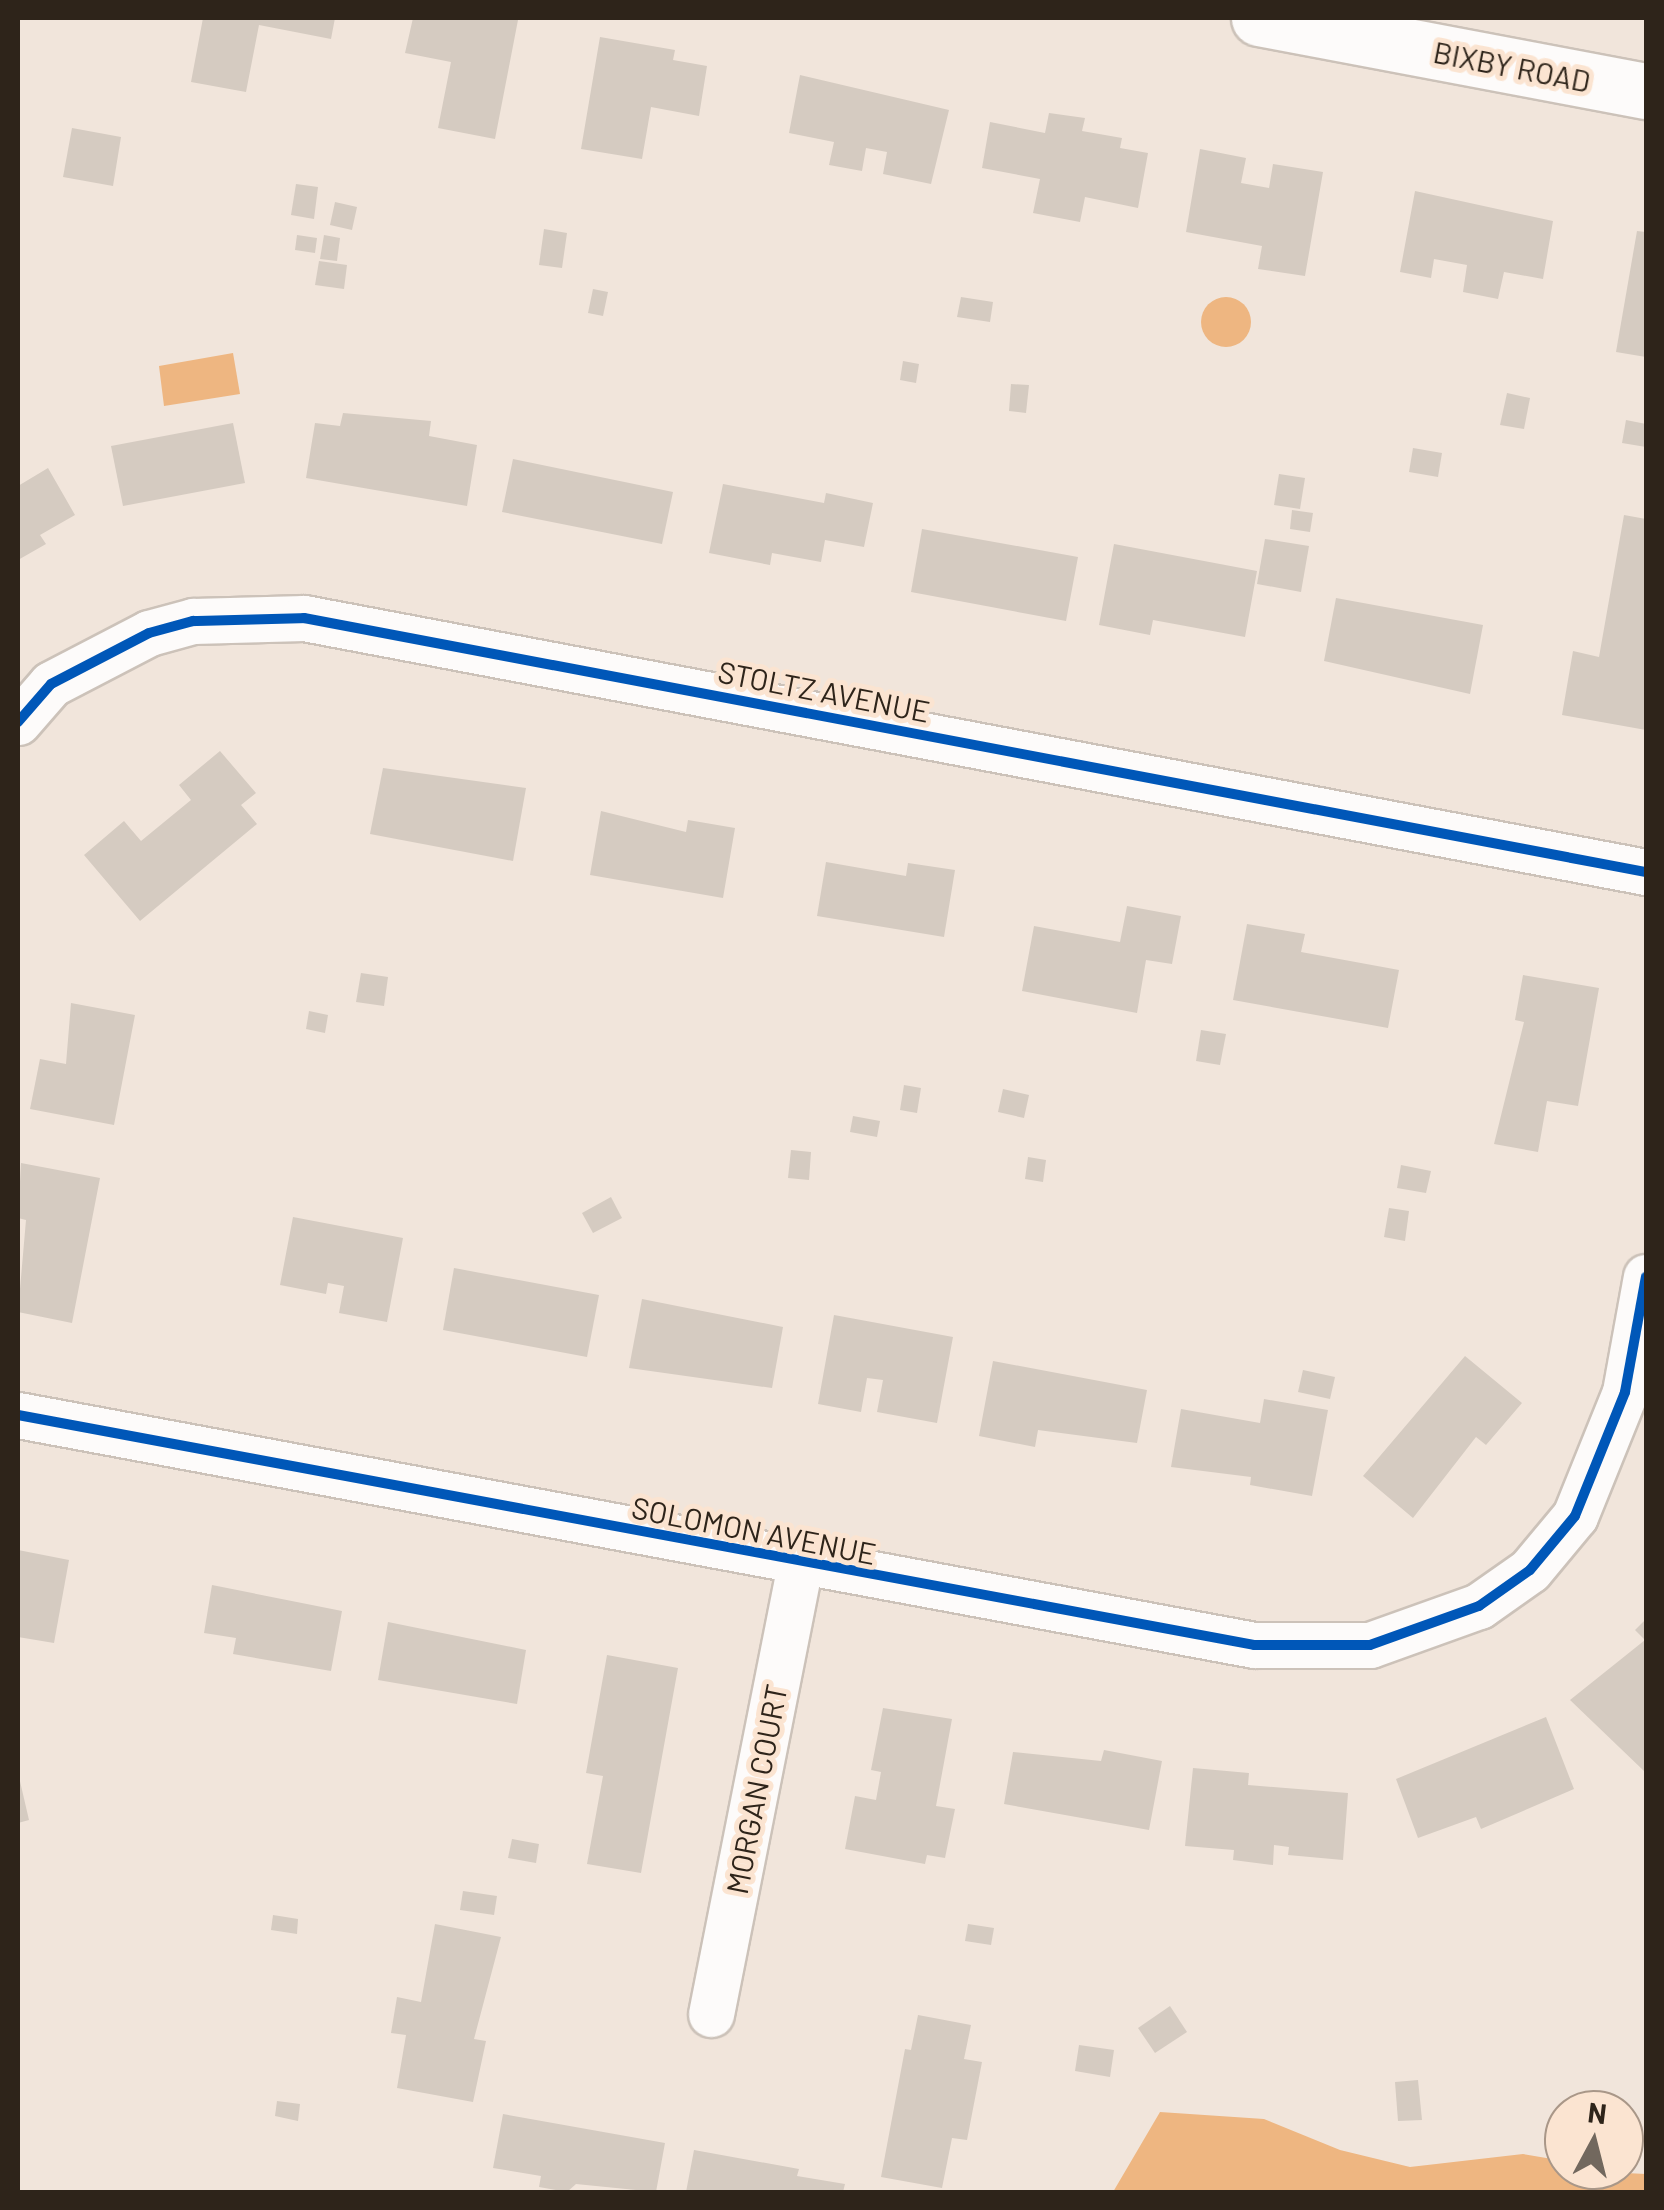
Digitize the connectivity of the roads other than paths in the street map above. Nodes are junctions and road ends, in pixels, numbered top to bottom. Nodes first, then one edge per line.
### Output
1 (1260, 18) edge
2 (1646, 91) edge
3 (18, 722) edge
4 (1646, 872) edge
5 (1646, 1278) edge
6 (18, 1416) edge
7 (800, 1565) junction
8 (711, 2014) dead end

1 - 2 street, BIXBY ROAD
3 - 4 street, STOLTZ AVENUE
5 - 7 street, SOLOMON AVENUE
6 - 7 street, SOLOMON AVENUE
7 - 8 street, MORGAN COURT

